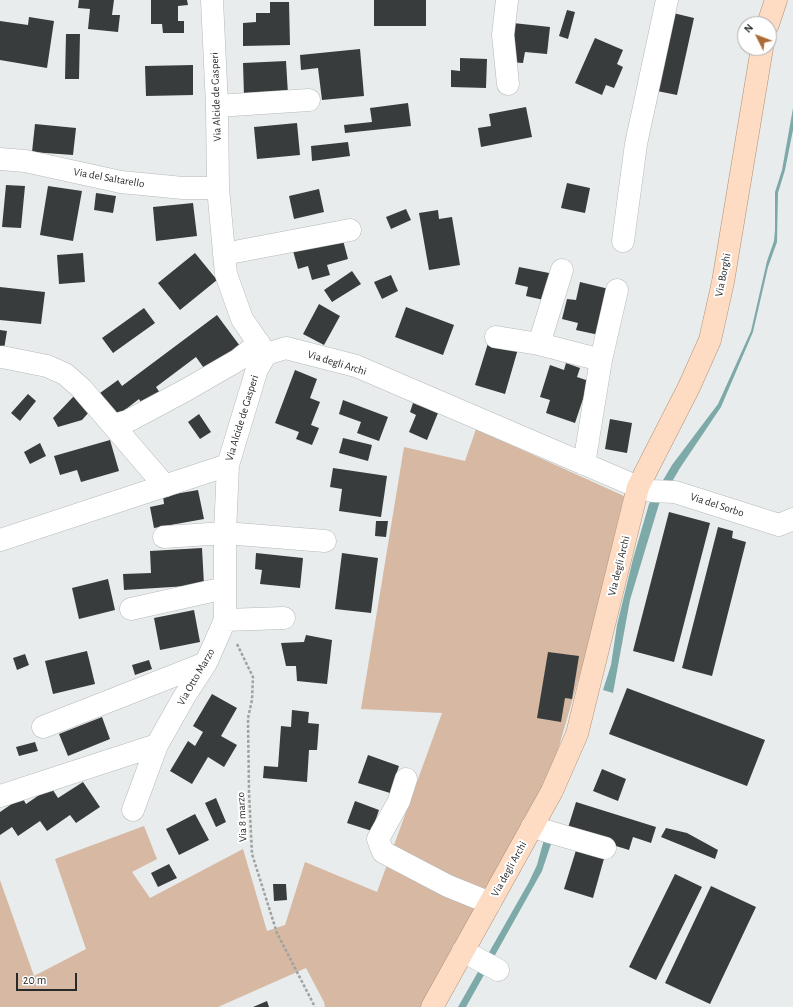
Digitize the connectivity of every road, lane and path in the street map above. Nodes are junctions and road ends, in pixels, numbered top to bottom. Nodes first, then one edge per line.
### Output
1 (212, 0) edge
2 (507, 0) edge
3 (667, 0) edge
4 (776, 0) edge
5 (771, 16) edge
6 (761, 56) edge
7 (508, 84) dead end
8 (309, 100) dead end
9 (217, 106) junction
10 (0, 159) edge
11 (218, 188) junction
12 (350, 230) dead end
13 (623, 241) dead end
14 (224, 254) junction
15 (562, 270) dead end
16 (617, 290) dead end
17 (496, 337) dead end
18 (539, 344) junction
19 (262, 348) junction
20 (2, 357) dead end
21 (601, 360) junction
22 (114, 425) junction
23 (584, 464) junction
24 (228, 465) junction
25 (165, 486) junction
26 (645, 489) junction
27 (788, 524) edge
28 (225, 533) junction
29 (164, 537) dead end
30 (0, 540) edge
31 (325, 541) dead end
32 (225, 588) junction
33 (131, 608) dead end
34 (284, 618) dead end
35 (225, 620) junction
36 (206, 663) junction
37 (43, 728) dead end
38 (157, 745) junction
39 (406, 779) dead end
40 (0, 796) edge
41 (133, 810) dead end
42 (532, 827) junction
43 (605, 848) dead end
44 (490, 903) junction
45 (316, 1007) edge
46 (432, 1007) edge

1 - 9 street, Via Alcide de Gasperi
2 - 7 street
3 - 13 street
4 - 5 main road
6 - 26 main road, Via Borghi
8 - 9 street
9 - 11 street, Via Alcide de Gasperi
10 - 11 street, Via del Saltarello
11 - 14 street, Via Alcide de Gasperi
12 - 14 street
14 - 19 street, Via Alcide de Gasperi
15 - 18 street
16 - 21 street
17 - 18 street
18 - 21 street
19 - 22 street
19 - 23 street, Via degli Archi
19 - 24 street, Via Alcide de Gasperi
20 - 22 street
21 - 23 street
22 - 25 street
23 - 26 street, Via degli Archi
24 - 25 street, Via Alcide de Gasperi
24 - 28 street, Via Otto Marzo
25 - 30 street, Via Alcide de Gasperi
26 - 27 street, Via del Sorbo
26 - 42 main road, Via degli Archi
28 - 29 street
28 - 31 street
28 - 32 street, Via Otto Marzo
32 - 33 street
32 - 35 street, Via Otto Marzo
34 - 35 street
35 - 36 street, Via Otto Marzo
35 - 45 path, Via 8 marzo
36 - 37 street
36 - 38 street, Via Otto Marzo
38 - 40 street
38 - 41 street, Via Otto Marzo
39 - 44 street
42 - 43 street
42 - 44 main road, Via degli Archi
44 - 46 main road, Via degli Archi

